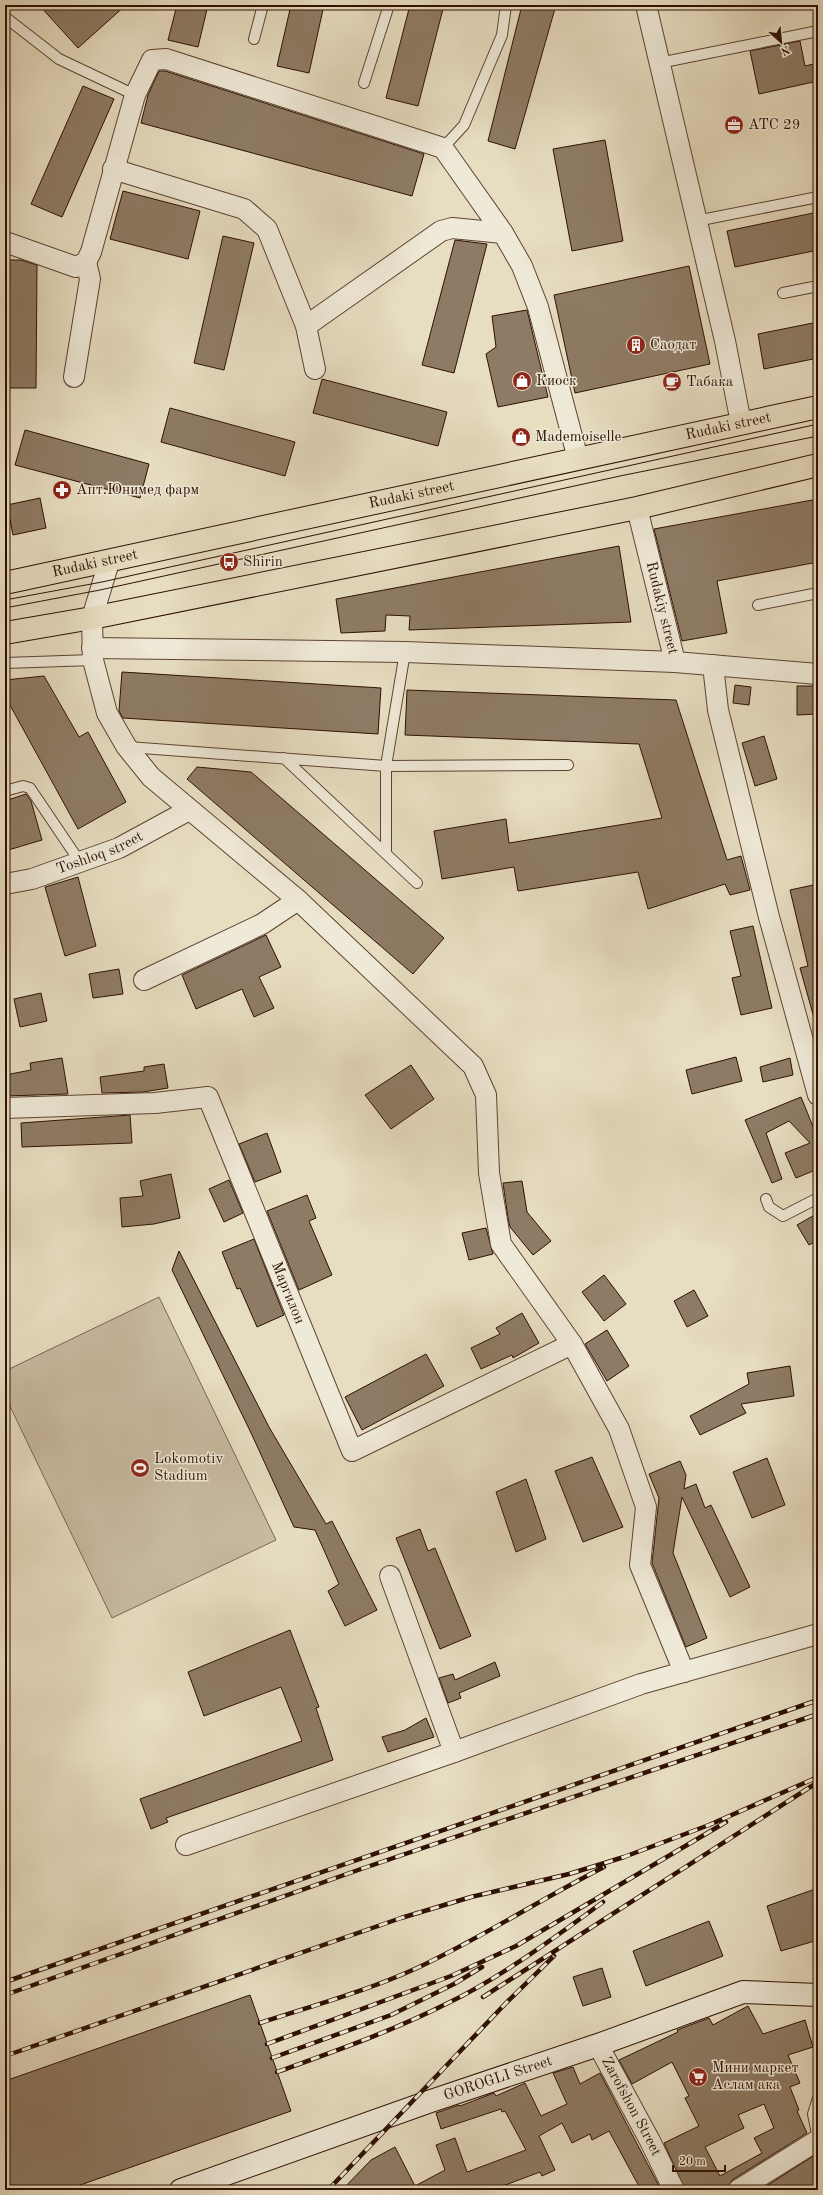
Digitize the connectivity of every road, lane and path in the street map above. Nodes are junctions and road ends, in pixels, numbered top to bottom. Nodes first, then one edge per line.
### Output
1 (263, 5) edge
2 (389, 5) edge
3 (506, 5) edge
4 (646, 5) edge
5 (5, 17) edge
6 (818, 31) edge
7 (254, 39) dead end
8 (659, 63) junction
9 (364, 84) dead end
10 (135, 95) junction
11 (443, 148) junction
12 (113, 169) junction
13 (818, 197) edge
14 (696, 221) junction
15 (502, 233) junction
16 (5, 242) edge
17 (86, 262) junction
18 (818, 286) edge
19 (783, 293) dead end
20 (306, 326) junction
21 (316, 369) dead end
22 (74, 377) dead end
23 (818, 407) edge
24 (741, 423) junction
25 (578, 459) junction
26 (818, 465) edge
27 (637, 508) junction
28 (109, 562) junction
29 (5, 582) edge
30 (818, 594) edge
31 (758, 605) dead end
32 (92, 618) junction
33 (5, 633) edge
34 (405, 652) junction
35 (93, 654) junction
36 (675, 662) junction
37 (5, 663) edge
38 (713, 665) junction
39 (818, 674) edge
40 (126, 746) junction
41 (284, 758) junction
42 (568, 765) dead end
43 (386, 766) junction
44 (5, 791) edge
45 (189, 810) junction
46 (386, 854) junction
47 (80, 862) junction
48 (417, 883) dead end
49 (5, 884) edge
50 (298, 900) junction
51 (144, 980) dead end
52 (818, 1095) edge
53 (5, 1108) edge
54 (818, 1198) edge
55 (766, 1199) dead end
56 (572, 1344) junction
57 (390, 1576) dead end
58 (818, 1634) edge
59 (684, 1672) junction
60 (454, 1752) junction
61 (186, 1845) dead end
62 (818, 1995) edge
63 (598, 2045) junction
64 (818, 2098) edge
65 (818, 2139) edge
66 (182, 2190) edge
67 (674, 2190) edge
68 (738, 2190) edge

1 - 7 lane
2 - 9 lane
3 - 11 lane
4 - 8 street
5 - 10 lane
6 - 8 lane
8 - 14 street
10 - 11 street
10 - 12 street
11 - 15 street
12 - 17 street
12 - 20 street
13 - 14 lane
14 - 24 street
15 - 20 street
15 - 25 street
16 - 17 street
17 - 22 street
18 - 19 lane
20 - 21 street
23 - 24 main road, Rudaki street
24 - 25 main road, Rudaki street
25 - 28 main road, Rudaki street
26 - 27 main road
27 - 32 main road
27 - 36 street, Rudakiy street
28 - 29 main road, Rudaki street
28 - 32 street
30 - 31 lane
32 - 33 main road
32 - 35 street
34 - 35 street
34 - 36 street
34 - 43 lane
35 - 37 lane
35 - 40 street
36 - 38 street, Rudakiy street
38 - 39 street, Rudakiy street
38 - 52 street
40 - 41 lane
40 - 45 street
41 - 43 lane
41 - 46 lane
42 - 43 lane
43 - 46 lane
44 - 47 lane
45 - 47 street, Toshloq street
45 - 50 street
46 - 48 lane
47 - 49 street, Toshloq street
50 - 51 street
50 - 56 street
53 - 56 street, Маргилон
54 - 55 lane
56 - 59 street
57 - 60 street
58 - 59 street
59 - 60 street
60 - 61 street
62 - 63 main road, GOROGLI Street
63 - 66 main road, GOROGLI Street
63 - 67 street, Zarofshon Street
64 - 65 lane
65 - 68 street

